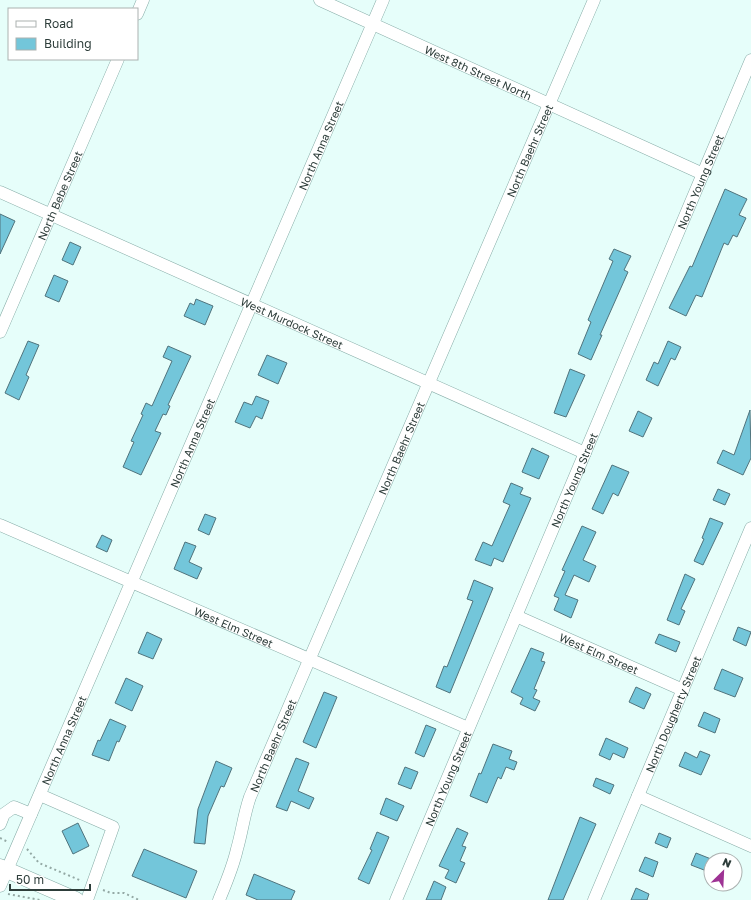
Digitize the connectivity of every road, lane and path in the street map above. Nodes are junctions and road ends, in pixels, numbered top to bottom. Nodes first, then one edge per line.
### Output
1 (143, 0) edge
2 (320, 0) edge
3 (383, 0) edge
4 (594, 0) edge
5 (138, 12) edge
6 (373, 24) junction
7 (118, 60) edge
8 (751, 60) edge
9 (549, 105) junction
10 (703, 174) junction
11 (0, 192) edge
12 (51, 214) junction
13 (252, 304) junction
14 (0, 332) edge
15 (429, 383) junction
16 (585, 453) junction
17 (0, 525) edge
18 (751, 528) edge
19 (132, 582) junction
20 (516, 616) junction
21 (310, 659) junction
22 (683, 690) junction
23 (468, 728) junction
24 (40, 795) junction
25 (638, 796) junction
26 (31, 814) junction
27 (0, 824) edge
28 (0, 838) edge
29 (18, 845) junction
30 (751, 846) edge
31 (3, 869) edge
32 (92, 885) junction
33 (3, 890) edge
34 (40, 900) edge
35 (76, 900) edge
36 (86, 900) edge
37 (140, 900) edge
38 (219, 900) edge
39 (396, 900) edge
40 (594, 900) edge

1 - 5 street
2 - 6 street, West 8th Street North
3 - 6 street, North Anna Street
4 - 9 street, North Baehr Street
6 - 9 street, West 8th Street North
6 - 13 street, North Anna Street
7 - 12 street, North Bebe Street
8 - 10 street, North Young Street
9 - 10 street, West 8th Street North
9 - 15 street, North Baehr Street
10 - 16 street, North Young Street
11 - 12 street, West Murdock Street
12 - 13 street, West Murdock Street
12 - 14 street, North Bebe Street
13 - 15 street, West Murdock Street
13 - 19 street, North Anna Street
15 - 16 street, West Murdock Street
15 - 21 street, North Baehr Street
16 - 20 street, North Young Street
17 - 19 street, West Elm Street
18 - 22 street, North Dougherty Street
19 - 21 street, West Elm Street
19 - 24 street, North Anna Street
20 - 22 street, West Elm Street
20 - 23 street, North Young Street
21 - 23 street, West Elm Street
21 - 38 street, North Baehr Street
22 - 25 street, North Dougherty Street
23 - 39 street, North Young Street
24 - 26 street, North Anna Street
24 - 32 street
25 - 30 street
25 - 40 street, North Dougherty Street
26 - 27 street
26 - 29 street, North Anna Street
28 - 29 path
29 - 31 street, North Anna Street
29 - 32 path
31 - 33 street, North Anna Street
31 - 35 main road
32 - 36 street
32 - 37 path
33 - 34 path

